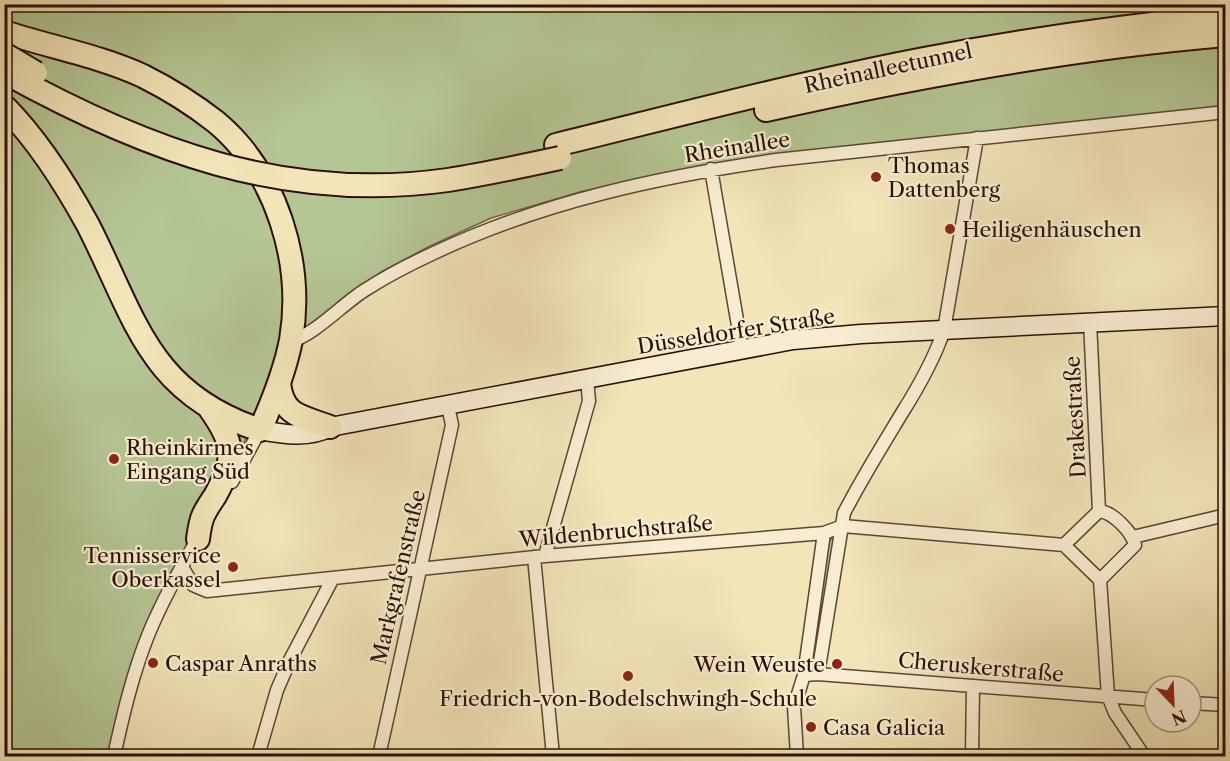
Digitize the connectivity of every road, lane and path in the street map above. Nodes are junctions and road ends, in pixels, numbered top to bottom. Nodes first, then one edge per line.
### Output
1 (1226, 16) edge
2 (4, 32) edge
3 (1226, 35) edge
4 (4, 54) edge
5 (4, 72) edge
6 (4, 106) edge
7 (1226, 112) edge
8 (977, 138) junction
9 (558, 151) junction
10 (711, 169) junction
11 (1226, 316) edge
12 (1090, 322) junction
13 (944, 330) junction
14 (291, 341) junction
15 (742, 349) junction
16 (587, 379) junction
17 (279, 383) junction
18 (448, 406) junction
19 (209, 408) junction
20 (330, 427) junction
21 (260, 430) junction
22 (1099, 511) junction
23 (1226, 515) edge
24 (843, 526) junction
25 (824, 533) junction
26 (1133, 537) junction
27 (198, 539) junction
28 (1064, 545) junction
29 (540, 556) junction
30 (182, 567) junction
31 (419, 569) junction
32 (333, 578) junction
33 (1100, 580) junction
34 (818, 674) junction
35 (804, 675) junction
36 (973, 686) junction
37 (1108, 696) junction
38 (1143, 699) edge
39 (1203, 704) edge
40 (1226, 705) edge
41 (114, 756) edge
42 (258, 756) edge
43 (379, 756) edge
44 (553, 756) edge
45 (797, 756) edge
46 (972, 756) edge
47 (1144, 756) edge

1 - 9 highway, Rheinalleetunnel
2 - 14 highway
3 - 9 highway, Rheinalleetunnel
4 - 9 highway, bridge
5 - 9 highway, bridge
6 - 19 highway
7 - 8 street, Rheinallee
8 - 10 street, Rheinallee
8 - 13 street
10 - 14 street, Rheinallee
10 - 15 street
11 - 12 street, Düsseldorfer Straße
12 - 13 street, Düsseldorfer Straße
12 - 22 street, Drakestraße
13 - 15 street, Düsseldorfer Straße
13 - 24 street
14 - 17 highway
15 - 16 street, Düsseldorfer Straße
16 - 18 street, Düsseldorfer Straße
16 - 29 street
17 - 20 highway
17 - 21 highway
18 - 20 street, Düsseldorfer Straße
18 - 31 street, Markgrafenstraße
19 - 21 highway
19 - 27 highway
20 - 21 street, Düsseldorfer Straße
21 - 27 street
22 - 26 street
22 - 28 street
23 - 26 street
24 - 25 street, Wildenbruchstraße
24 - 28 street, Wildenbruchstraße
24 - 34 street
25 - 29 street, Wildenbruchstraße
25 - 35 street
26 - 33 street
27 - 30 street
28 - 33 street
29 - 31 street, Wildenbruchstraße
29 - 44 street
30 - 32 street, Wildenbruchstraße
30 - 41 street
31 - 32 street, Wildenbruchstraße
31 - 43 street, Markgrafenstraße
32 - 42 street
33 - 37 street
34 - 35 street, Cheruskerstraße
34 - 36 street, Cheruskerstraße
35 - 45 street
36 - 37 street, Cheruskerstraße
36 - 46 street
37 - 38 street, Cheruskerstraße
37 - 47 street
39 - 40 street

